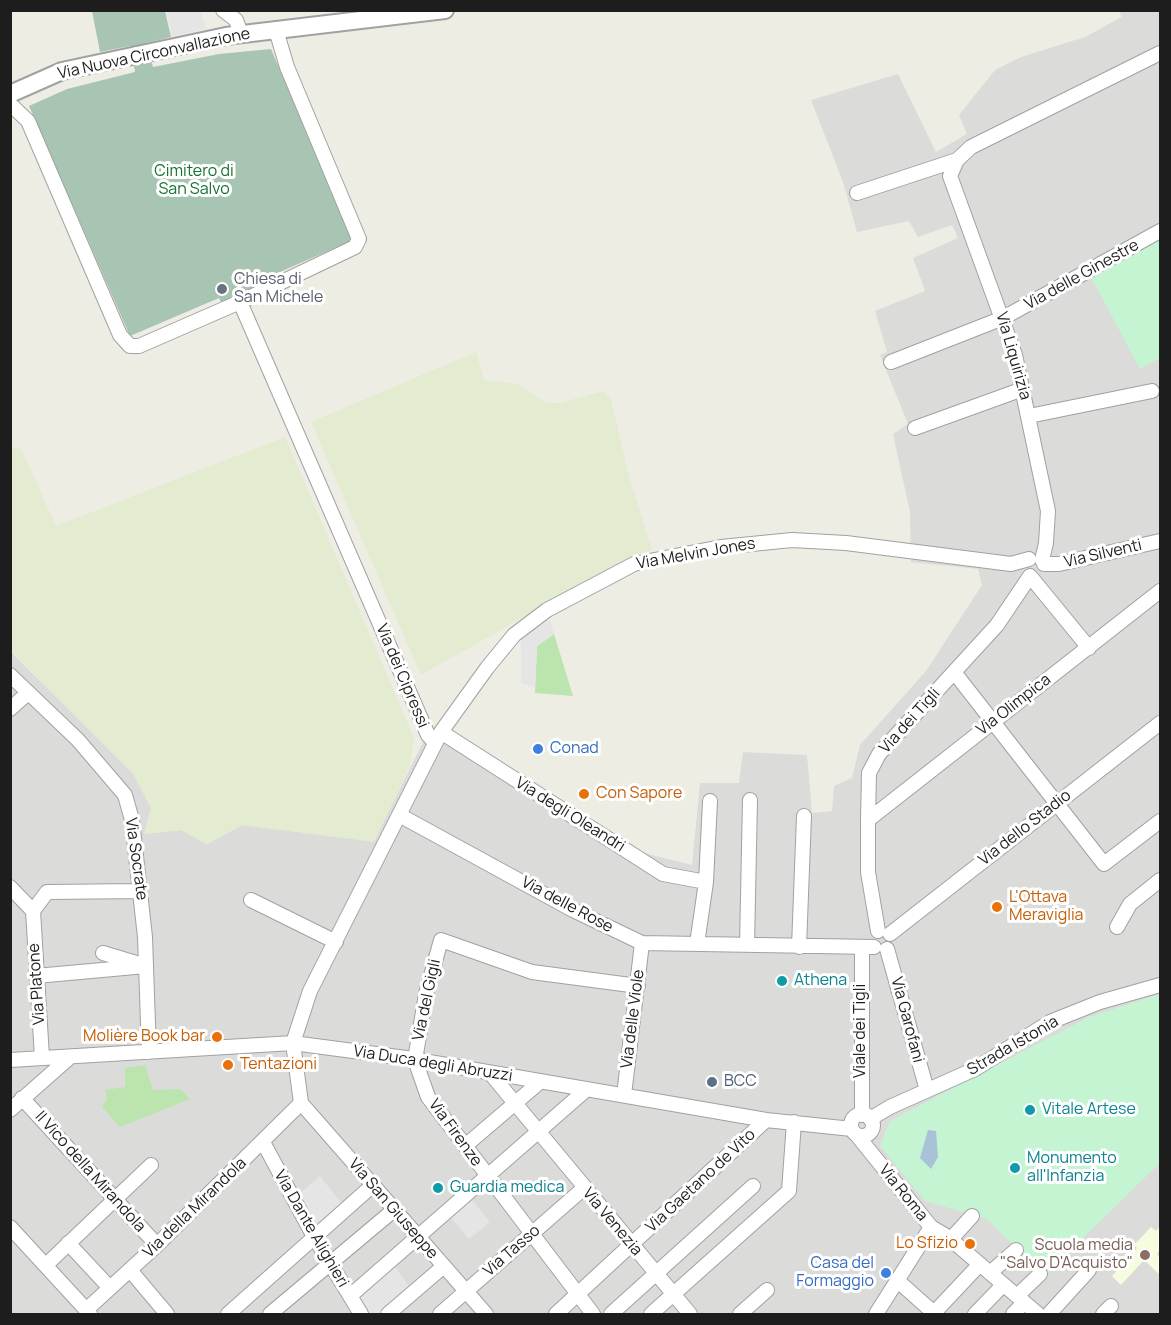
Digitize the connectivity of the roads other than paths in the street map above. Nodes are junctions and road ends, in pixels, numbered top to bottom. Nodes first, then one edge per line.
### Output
1 (223, 10) edge
2 (445, 10) edge
3 (276, 30) junction
4 (241, 34) junction
5 (1161, 53) edge
6 (10, 94) edge
7 (10, 104) edge
8 (957, 160) junction
9 (857, 193) dead end
10 (1161, 231) edge
11 (240, 302) junction
12 (1003, 318) junction
13 (891, 362) dead end
14 (1023, 389) junction
15 (1152, 391) dead end
16 (1029, 416) junction
17 (915, 428) dead end
18 (1161, 541) edge
19 (1039, 565) junction
20 (1161, 591) edge
21 (1089, 648) junction
22 (954, 672) junction
23 (10, 675) edge
24 (28, 693) junction
25 (10, 709) edge
26 (992, 721) junction
27 (1161, 723) edge
28 (438, 738) junction
29 (750, 800) dead end
30 (711, 801) dead end
31 (1057, 803) junction
32 (401, 816) junction
33 (804, 816) dead end
34 (868, 820) junction
35 (1161, 821) edge
36 (1161, 880) edge
37 (706, 882) junction
38 (10, 887) edge
39 (140, 891) junction
40 (251, 900) dead end
41 (33, 911) junction
42 (1117, 927) dead end
43 (884, 932) junction
44 (336, 942) junction
45 (642, 943) junction
46 (698, 944) junction
47 (747, 945) junction
48 (799, 947) junction
49 (874, 948) junction
50 (103, 953) dead end
51 (147, 966) junction
52 (36, 976) junction
53 (1161, 984) edge
54 (638, 986) junction
55 (293, 1043) junction
56 (149, 1052) junction
57 (42, 1057) junction
58 (70, 1057) junction
59 (10, 1060) edge
60 (415, 1060) junction
61 (490, 1073) junction
62 (541, 1081) junction
63 (587, 1089) junction
64 (927, 1090) junction
65 (624, 1095) junction
66 (22, 1098) junction
67 (300, 1103) junction
68 (515, 1103) junction
69 (10, 1110) edge
70 (866, 1117) junction
71 (766, 1120) junction
72 (794, 1122) junction
73 (538, 1132) junction
74 (854, 1132) junction
75 (263, 1142) junction
76 (465, 1146) junction
77 (151, 1165) dead end
78 (487, 1176) junction
79 (373, 1185) junction
80 (753, 1186) dead end
81 (584, 1188) junction
82 (113, 1200) junction
83 (395, 1209) junction
84 (972, 1216) dead end
85 (10, 1227) edge
86 (931, 1227) junction
87 (532, 1234) junction
88 (417, 1236) junction
89 (315, 1238) junction
90 (951, 1239) junction
91 (68, 1243) junction
92 (157, 1245) junction
93 (631, 1245) junction
94 (1016, 1250) dead end
95 (46, 1265) junction
96 (331, 1265) junction
97 (444, 1266) junction
98 (985, 1269) junction
99 (130, 1270) junction
100 (1089, 1270) dead end
101 (656, 1274) junction
102 (1040, 1274) dead end
103 (898, 1281) junction
104 (1003, 1285) junction
105 (110, 1288) junction
106 (767, 1290) dead end
107 (466, 1292) junction
108 (674, 1294) junction
109 (579, 1295) junction
110 (350, 1296) junction
111 (1020, 1299) junction
112 (88, 1312) edge
113 (166, 1314) edge
114 (228, 1314) edge
115 (270, 1314) edge
116 (361, 1314) edge
117 (388, 1314) edge
118 (440, 1314) edge
119 (486, 1314) edge
120 (556, 1314) edge
121 (593, 1314) edge
122 (610, 1314) edge
123 (651, 1314) edge
124 (690, 1314) edge
125 (740, 1314) edge
126 (876, 1314) edge
127 (934, 1314) edge
128 (975, 1314) edge
129 (1013, 1314) edge
130 (1038, 1314) edge
131 (1049, 1314) edge

1 - 4 street
2 - 3 street, Via Nuova Circonvallazione
3 - 4 street, Via Nuova Circonvallazione
3 - 11 street
4 - 6 street, Via Nuova Circonvallazione
5 - 8 street
7 - 11 street
8 - 9 street
8 - 12 street, Via Liquirizia
10 - 12 street, Via delle Ginestre
11 - 28 street, Via dei Cipressi
12 - 13 street, Via delle Ginestre
12 - 14 street, Via Liquirizia
14 - 16 street, Via Liquirizia
14 - 17 street
15 - 16 street
16 - 19 street, Via Liquirizia
18 - 19 street, Via Silventi
19 - 21 street
19 - 22 street, Via dei Tigli
19 - 28 street, Via Melvin Jones
20 - 21 street, Via Olimpica
21 - 26 street, Via Olimpica
22 - 26 street
22 - 34 street, Via dei Tigli
23 - 24 street, Via Socrate
24 - 25 street
24 - 39 street, Via Socrate
26 - 31 street
26 - 34 street, Via Olimpica
27 - 31 street, Via dello Stadio
28 - 32 street, Via dei Cipressi
28 - 37 street, Via degli Oleandri
29 - 47 street
30 - 37 street
31 - 35 street
31 - 43 street, Via dello Stadio
32 - 44 street, Via dei Cipressi
32 - 45 street, Via delle Rose
33 - 48 street
34 - 43 street, Via dei Tigli
36 - 42 street
37 - 46 street
38 - 41 street
39 - 41 street
39 - 51 street, Via Socrate
40 - 44 street
41 - 52 street, Via Platone
43 - 49 street, Viale dei Tigli
44 - 55 street, Via dei Cipressi
45 - 46 street, Via delle Rose
45 - 54 street, Via delle Viole
46 - 47 street, Via delle Rose
47 - 48 street, Via delle Rose
48 - 49 street, Via delle Rose
49 - 64 street, Via Garofani
49 - 70 street, Viale dei Tigli
50 - 51 street
51 - 52 street
51 - 56 street, Via Socrate
52 - 57 street, Via Platone
53 - 64 street, Strada Istonia
54 - 60 street, Via del Gigli
54 - 65 street, Via delle Viole
55 - 56 street, Via Duca degli Abruzzi
55 - 60 street, Via Duca degli Abruzzi
55 - 67 street
56 - 58 street, Via Duca degli Abruzzi
57 - 58 street, Via Duca degli Abruzzi
57 - 59 street, Via Duca degli Abruzzi
58 - 66 street
60 - 61 street, Via Duca degli Abruzzi
60 - 76 street, Via Firenze
61 - 62 street, Via Duca degli Abruzzi
61 - 68 street, Via Venezia
62 - 63 street, Via Duca degli Abruzzi
62 - 68 street
63 - 65 street, Via Duca degli Abruzzi
63 - 73 street
64 - 70 street, Strada Istonia
65 - 71 street, Via Duca degli Abruzzi
66 - 69 street
66 - 82 street, II Vico della Mirandola
67 - 75 street, Via della Mirandola
67 - 79 street, Via San Giuseppe
68 - 73 street, Via Venezia
68 - 76 street
70 - 74 street
71 - 72 street, Via Duca degli Abruzzi
71 - 93 street, Via Gaetano de Vito
72 - 74 street, Via Duca degli Abruzzi
72 - 108 street
73 - 78 street
73 - 81 street, Via Venezia
74 - 86 street, Via Roma
75 - 89 street, Via Dante Alighieri
75 - 92 street, Via della Mirandola
76 - 78 street, Via Firenze
77 - 82 street
78 - 87 street, Via Firenze
78 - 88 street
79 - 83 street, Via San Giuseppe
79 - 89 street
80 - 101 street
81 - 87 street, Via Tasso
81 - 93 street, Via Venezia
82 - 91 street
82 - 92 street, II Vico della Mirandola
83 - 88 street, Via San Giuseppe
83 - 96 street
84 - 90 street
85 - 95 street
86 - 90 street
86 - 103 street, Via Roma
87 - 107 street, Via Tasso
87 - 109 street, Via Firenze
88 - 97 street, Via San Giuseppe
88 - 110 street
89 - 96 street, Via Dante Alighieri
89 - 114 street
90 - 98 street
91 - 95 street
91 - 105 street
92 - 99 street, Via della Mirandola
93 - 101 street, Via Venezia
93 - 109 street, Via Gaetano de Vito
94 - 98 street
95 - 112 street
96 - 110 street, Via Dante Alighieri
96 - 115 street
97 - 107 street, Via San Giuseppe
97 - 117 street
98 - 104 street
98 - 127 street
99 - 105 street, Via della Mirandola
99 - 113 street
100 - 131 street
101 - 108 street, Via Venezia
101 - 122 street
102 - 111 street
103 - 126 street, Via Roma
103 - 127 street
104 - 111 street
104 - 128 street
105 - 112 street, Via della Mirandola
106 - 125 street
107 - 118 street, Via Tasso
107 - 119 street, Via San Giuseppe
108 - 123 street
108 - 124 street, Via Venezia
109 - 120 street, Via Gaetano de Vito
109 - 121 street, Via Firenze
110 - 116 street, Via Dante Alighieri
111 - 129 street
111 - 130 street

